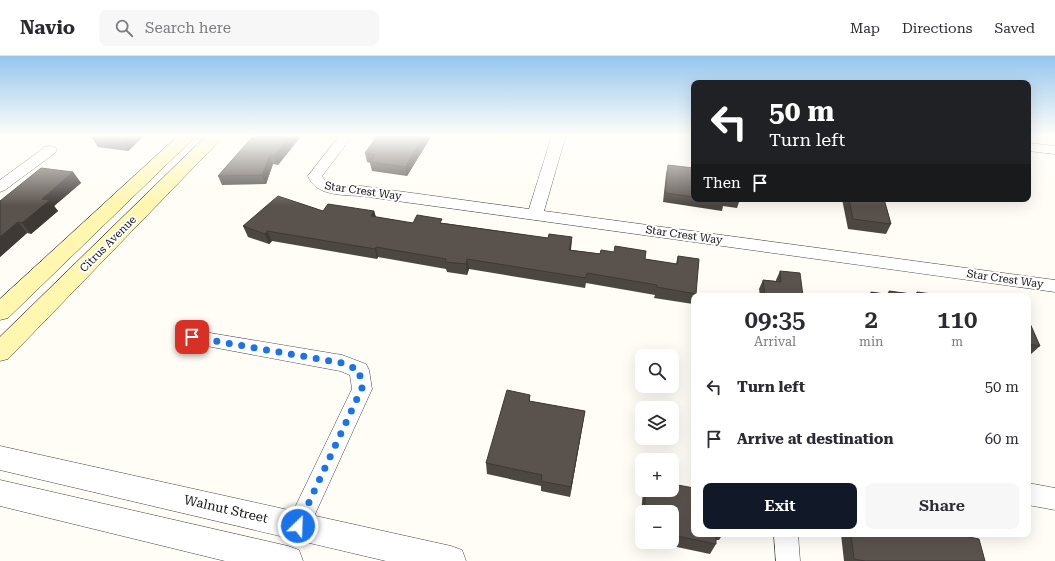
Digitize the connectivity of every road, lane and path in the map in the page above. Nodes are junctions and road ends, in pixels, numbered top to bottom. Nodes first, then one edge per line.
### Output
1 (38, 159) edge
2 (165, 159) edge
3 (193, 159) edge
4 (328, 159) edge
5 (552, 159) edge
6 (0, 187) edge
7 (535, 214) junction
8 (1055, 286) edge
9 (0, 312) edge
10 (192, 337) dead end
11 (0, 352) edge
12 (0, 458) edge
13 (0, 493) edge
14 (1031, 495) edge
15 (1055, 500) edge
16 (298, 526) junction
17 (786, 537) edge
18 (288, 561) edge
19 (451, 561) edge
20 (788, 561) edge

1 - 6 street
2 - 9 main road, Citrus Avenue
3 - 11 main road, Citrus Avenue
4 - 7 street, Star Crest Way
5 - 7 street
7 - 8 street, Star Crest Way
10 - 16 street
12 - 16 street, Walnut Street
13 - 18 street
14 - 15 street
16 - 19 street, Walnut Street
17 - 20 street

